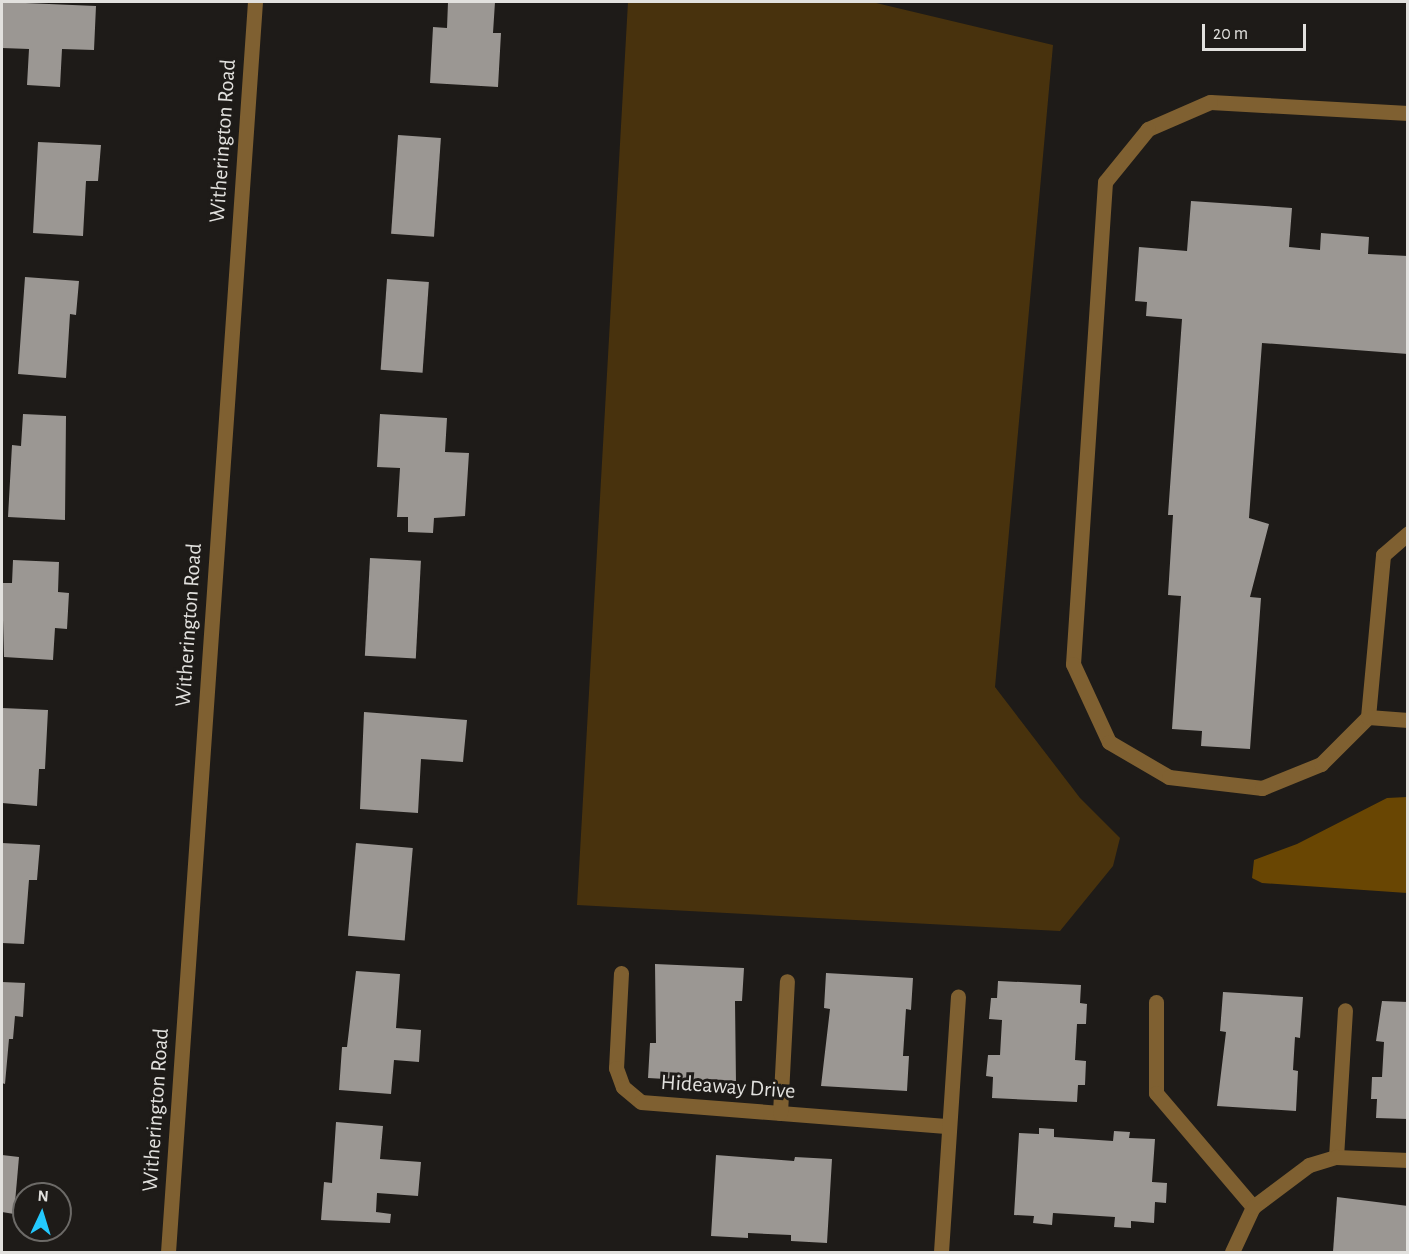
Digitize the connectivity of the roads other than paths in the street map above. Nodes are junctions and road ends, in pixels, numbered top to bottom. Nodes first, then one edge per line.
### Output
1 (255, 2) edge
2 (1407, 113) edge
3 (1407, 533) edge
4 (1368, 717) junction
5 (1407, 720) edge
6 (621, 973) dead end
7 (787, 981) dead end
8 (958, 997) dead end
9 (1156, 1002) dead end
10 (1345, 1010) dead end
11 (780, 1113) junction
12 (949, 1126) junction
13 (1336, 1157) junction
14 (1407, 1160) edge
15 (1253, 1207) junction
16 (168, 1252) edge
17 (941, 1252) edge
18 (1231, 1252) edge

1 - 16 street, Witherington Road
2 - 4 street
3 - 4 street
4 - 5 street
6 - 11 street, Hideaway Drive
7 - 11 street
8 - 12 street
9 - 15 street
10 - 13 street
11 - 12 street, Hideaway Drive
12 - 17 street
13 - 14 street
13 - 15 street
15 - 18 street

